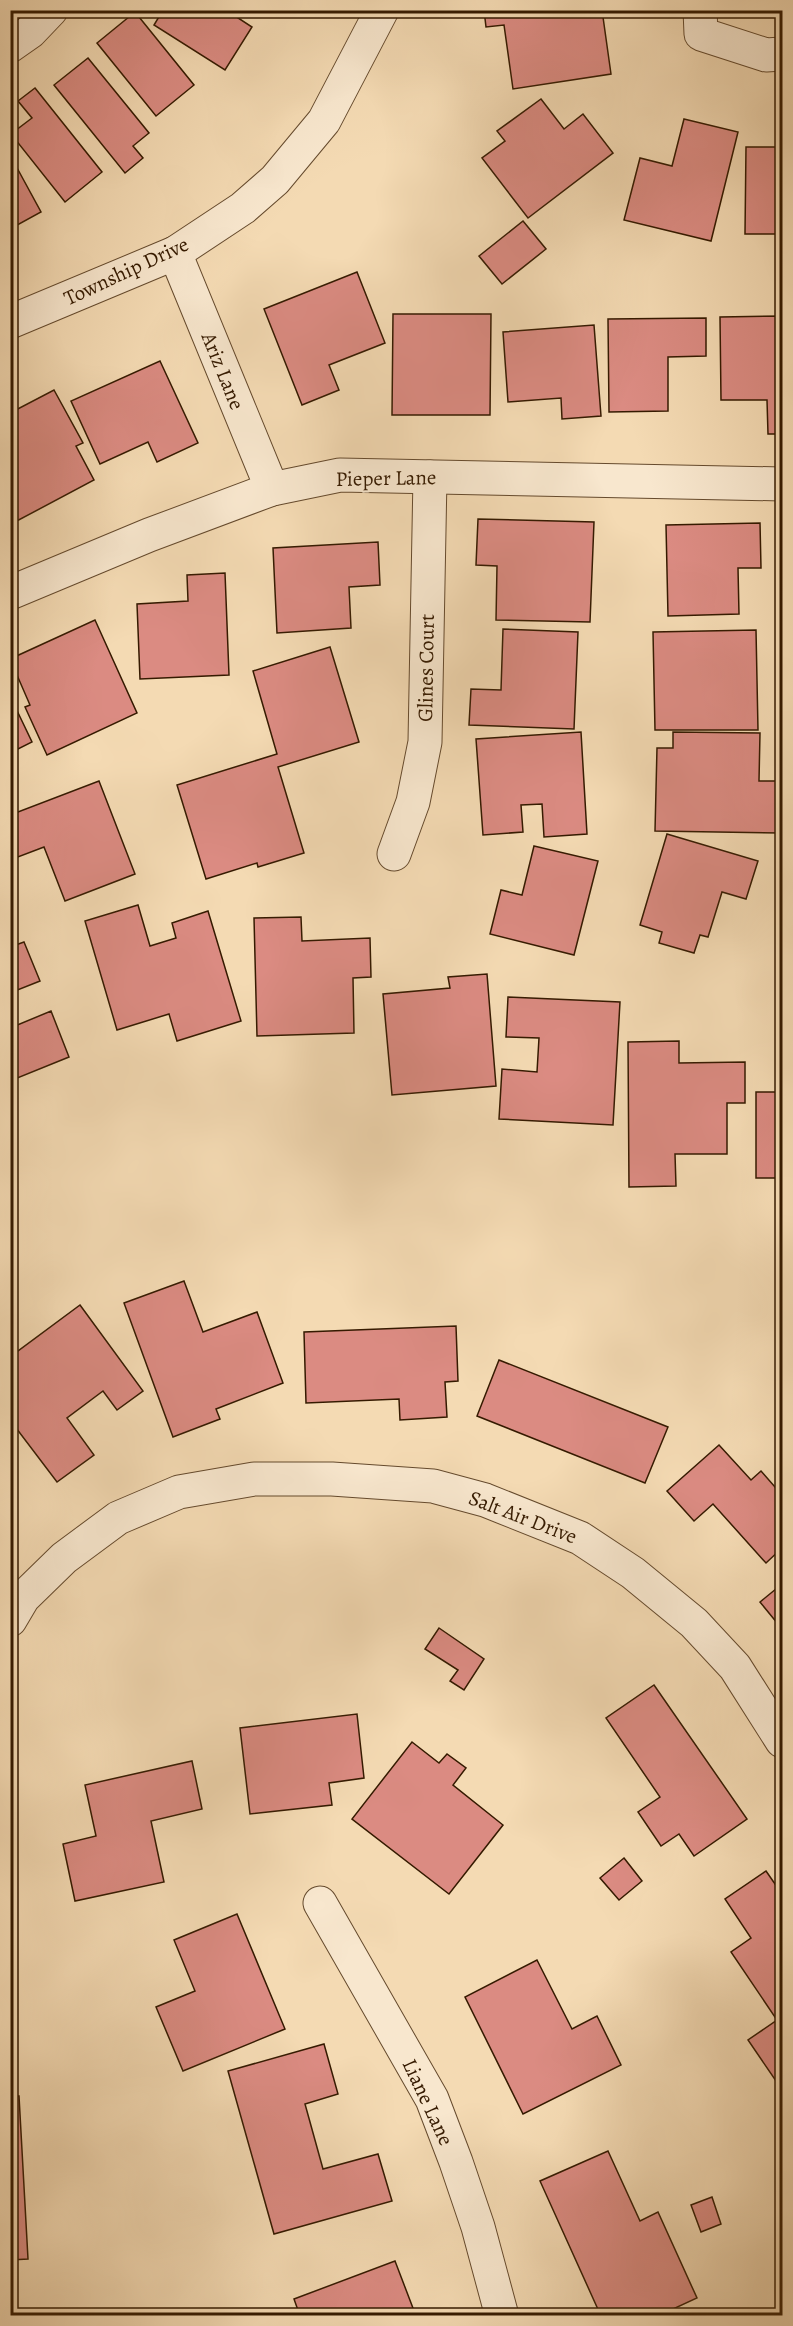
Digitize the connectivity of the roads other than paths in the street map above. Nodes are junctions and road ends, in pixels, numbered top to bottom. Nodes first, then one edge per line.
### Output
1 (51, 10) edge
2 (382, 10) edge
3 (700, 22) edge
4 (10, 46) edge
5 (783, 54) edge
6 (175, 253) junction
7 (10, 322) edge
8 (430, 477) junction
9 (783, 484) edge
10 (272, 489) junction
11 (10, 593) edge
12 (394, 854) dead end
13 (10, 1620) edge
14 (783, 1741) edge
15 (320, 1903) dead end
16 (502, 2316) edge

1 - 4 street
2 - 6 street, Township Drive
3 - 5 street
6 - 7 street, Township Drive
6 - 10 street, Ariz Lane
8 - 9 street, Pieper Lane
8 - 10 street, Pieper Lane
8 - 12 street, Glines Court
10 - 11 street, Pieper Lane
13 - 14 street, Salt Air Drive
15 - 16 street, Liane Lane

